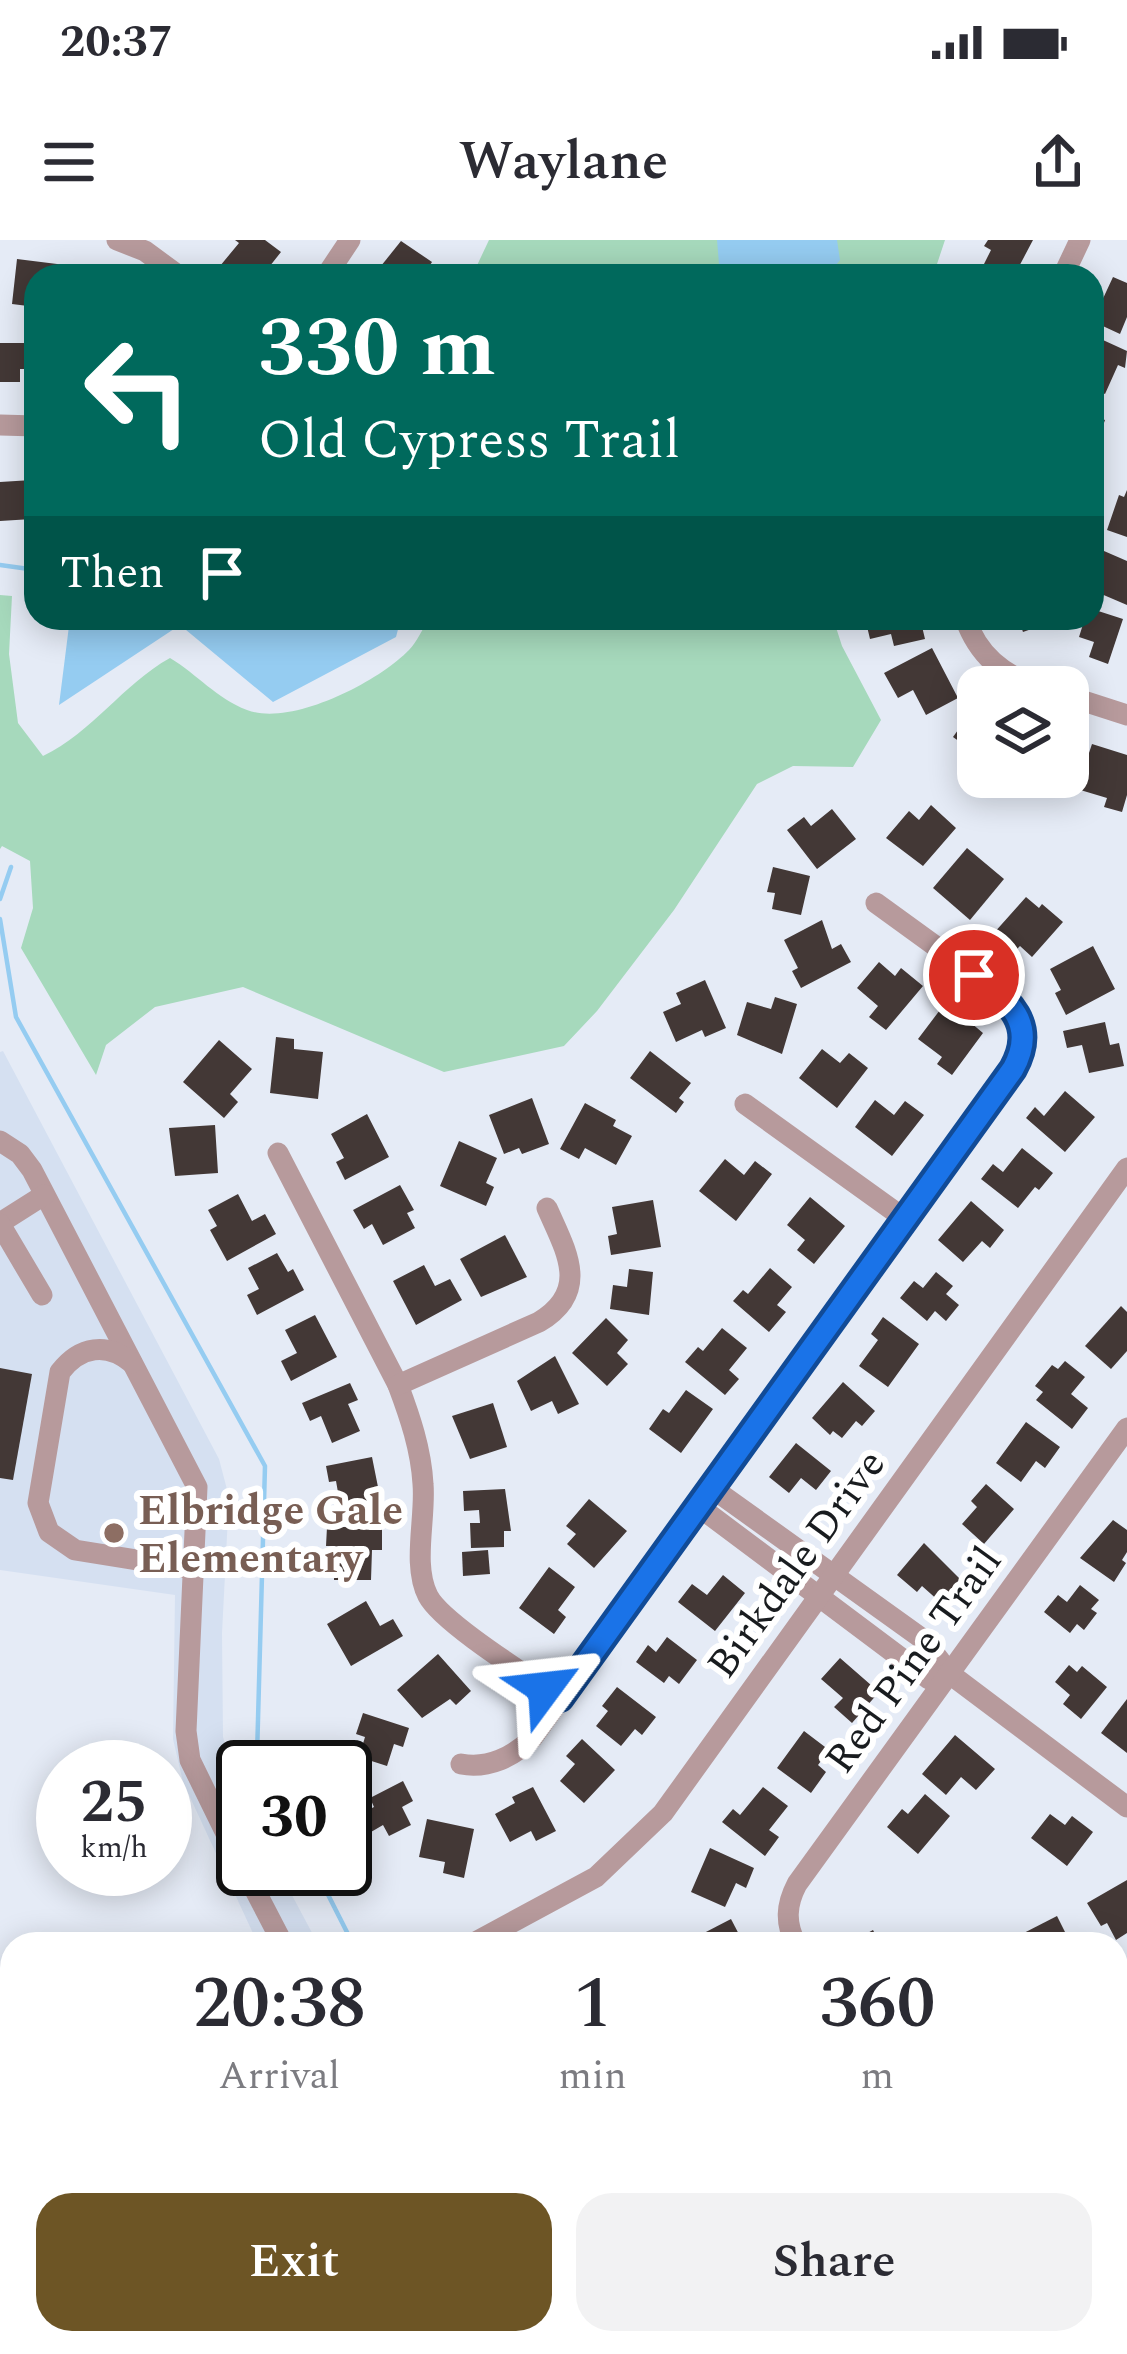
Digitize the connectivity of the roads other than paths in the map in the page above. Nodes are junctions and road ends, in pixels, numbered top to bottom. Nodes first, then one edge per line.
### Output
1 (117, 240) edge
2 (163, 264) edge
3 (970, 630) edge
4 (997, 666) edge
5 (1089, 703) edge
6 (1127, 715) edge
7 (876, 903) dead end
8 (746, 1104) dead end
9 (0, 1141) edge
10 (278, 1153) dead end
11 (1127, 1168) edge
12 (44, 1195) junction
13 (548, 1208) dead end
14 (905, 1219) junction
15 (0, 1224) edge
16 (42, 1295) dead end
17 (133, 1364) junction
18 (398, 1385) junction
19 (1127, 1428) edge
20 (705, 1497) junction
21 (194, 1569) junction
22 (833, 1576) junction
23 (819, 1596) junction
24 (950, 1674) junction
25 (560, 1698) junction
26 (461, 1764) dead end
27 (1127, 1807) edge
28 (216, 1813) edge
29 (258, 1896) edge
30 (277, 1932) edge
31 (494, 1932) edge
32 (790, 1932) edge

1 - 2 street
3 - 4 street
5 - 6 street
7 - 14 street
8 - 14 street
9 - 12 street
10 - 18 street
11 - 22 street, Birkdale Drive
12 - 15 street
12 - 17 street
13 - 18 street
14 - 20 street
15 - 16 street
17 - 21 street
17 - 21 street
18 - 25 street
19 - 24 street, Red Pine Trail
20 - 22 street
20 - 23 street
20 - 25 street
21 - 28 street
22 - 23 street, Birkdale Drive
22 - 24 street
23 - 24 street
23 - 31 street, Birkdale Drive
24 - 27 street
24 - 32 street, Red Pine Trail
25 - 26 street
29 - 30 street

